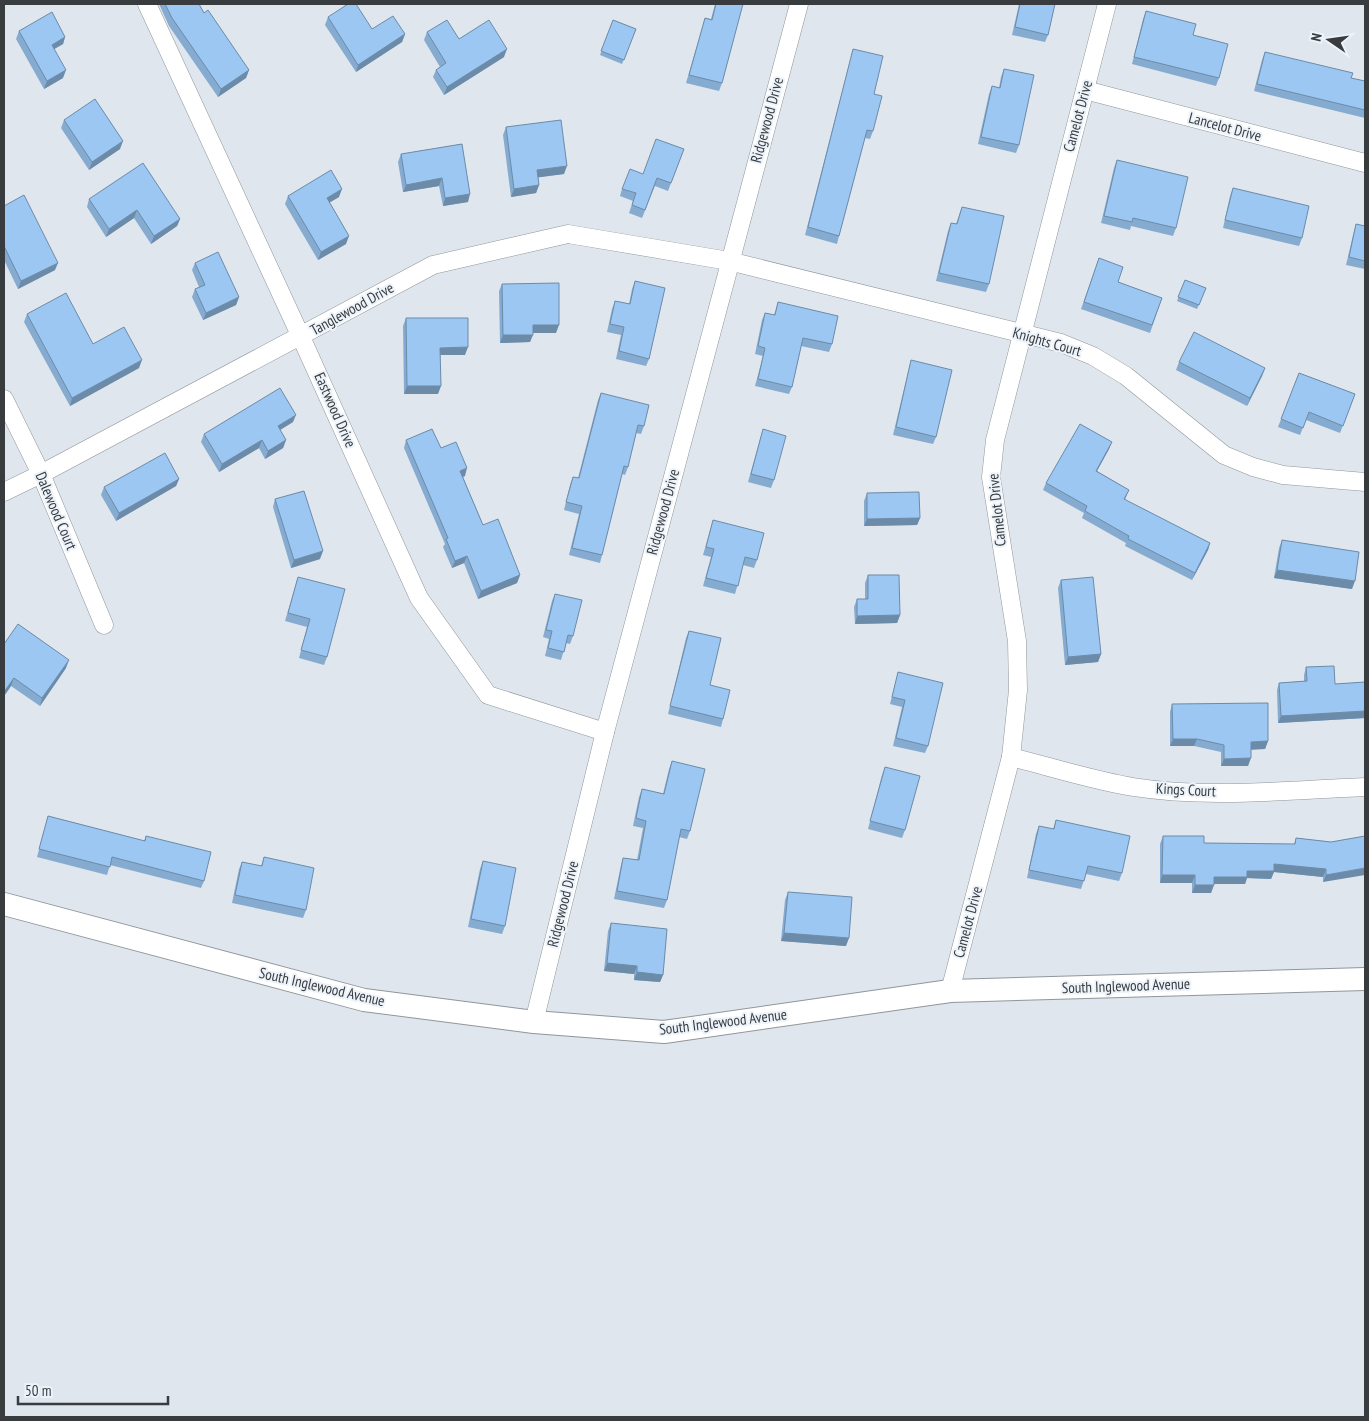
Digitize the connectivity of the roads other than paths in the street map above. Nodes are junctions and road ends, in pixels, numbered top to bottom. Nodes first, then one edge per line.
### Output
1 (147, 4) edge
2 (799, 4) edge
3 (1107, 4) edge
4 (1085, 90) junction
5 (1365, 163) edge
6 (729, 261) junction
7 (1022, 334) junction
8 (302, 336) junction
9 (4, 399) edge
10 (41, 474) junction
11 (1365, 482) edge
12 (4, 492) edge
13 (104, 625) dead end
14 (604, 732) junction
15 (1011, 757) junction
16 (1365, 787) edge
17 (4, 904) edge
18 (1365, 979) edge
19 (950, 991) junction
20 (534, 1022) junction

1 - 8 street, Eastwood Drive
2 - 6 street, Ridgewood Drive
3 - 4 street, Camelot Drive
4 - 5 street, Lancelot Drive
4 - 7 street, Camelot Drive
6 - 7 street, Knights Court
6 - 8 street, Tanglewood Drive
6 - 14 street, Ridgewood Drive
7 - 11 street, Knights Court
7 - 15 street, Camelot Drive
8 - 10 street, Tanglewood Drive
8 - 14 street, Eastwood Drive
9 - 10 street, Dalewood Court
10 - 12 street, Tanglewood Drive
10 - 13 street, Dalewood Court
14 - 20 street, Ridgewood Drive
15 - 16 street, Kings Court
15 - 19 street, Camelot Drive
17 - 20 street, South Inglewood Avenue
18 - 19 street, South Inglewood Avenue
19 - 20 street, South Inglewood Avenue

